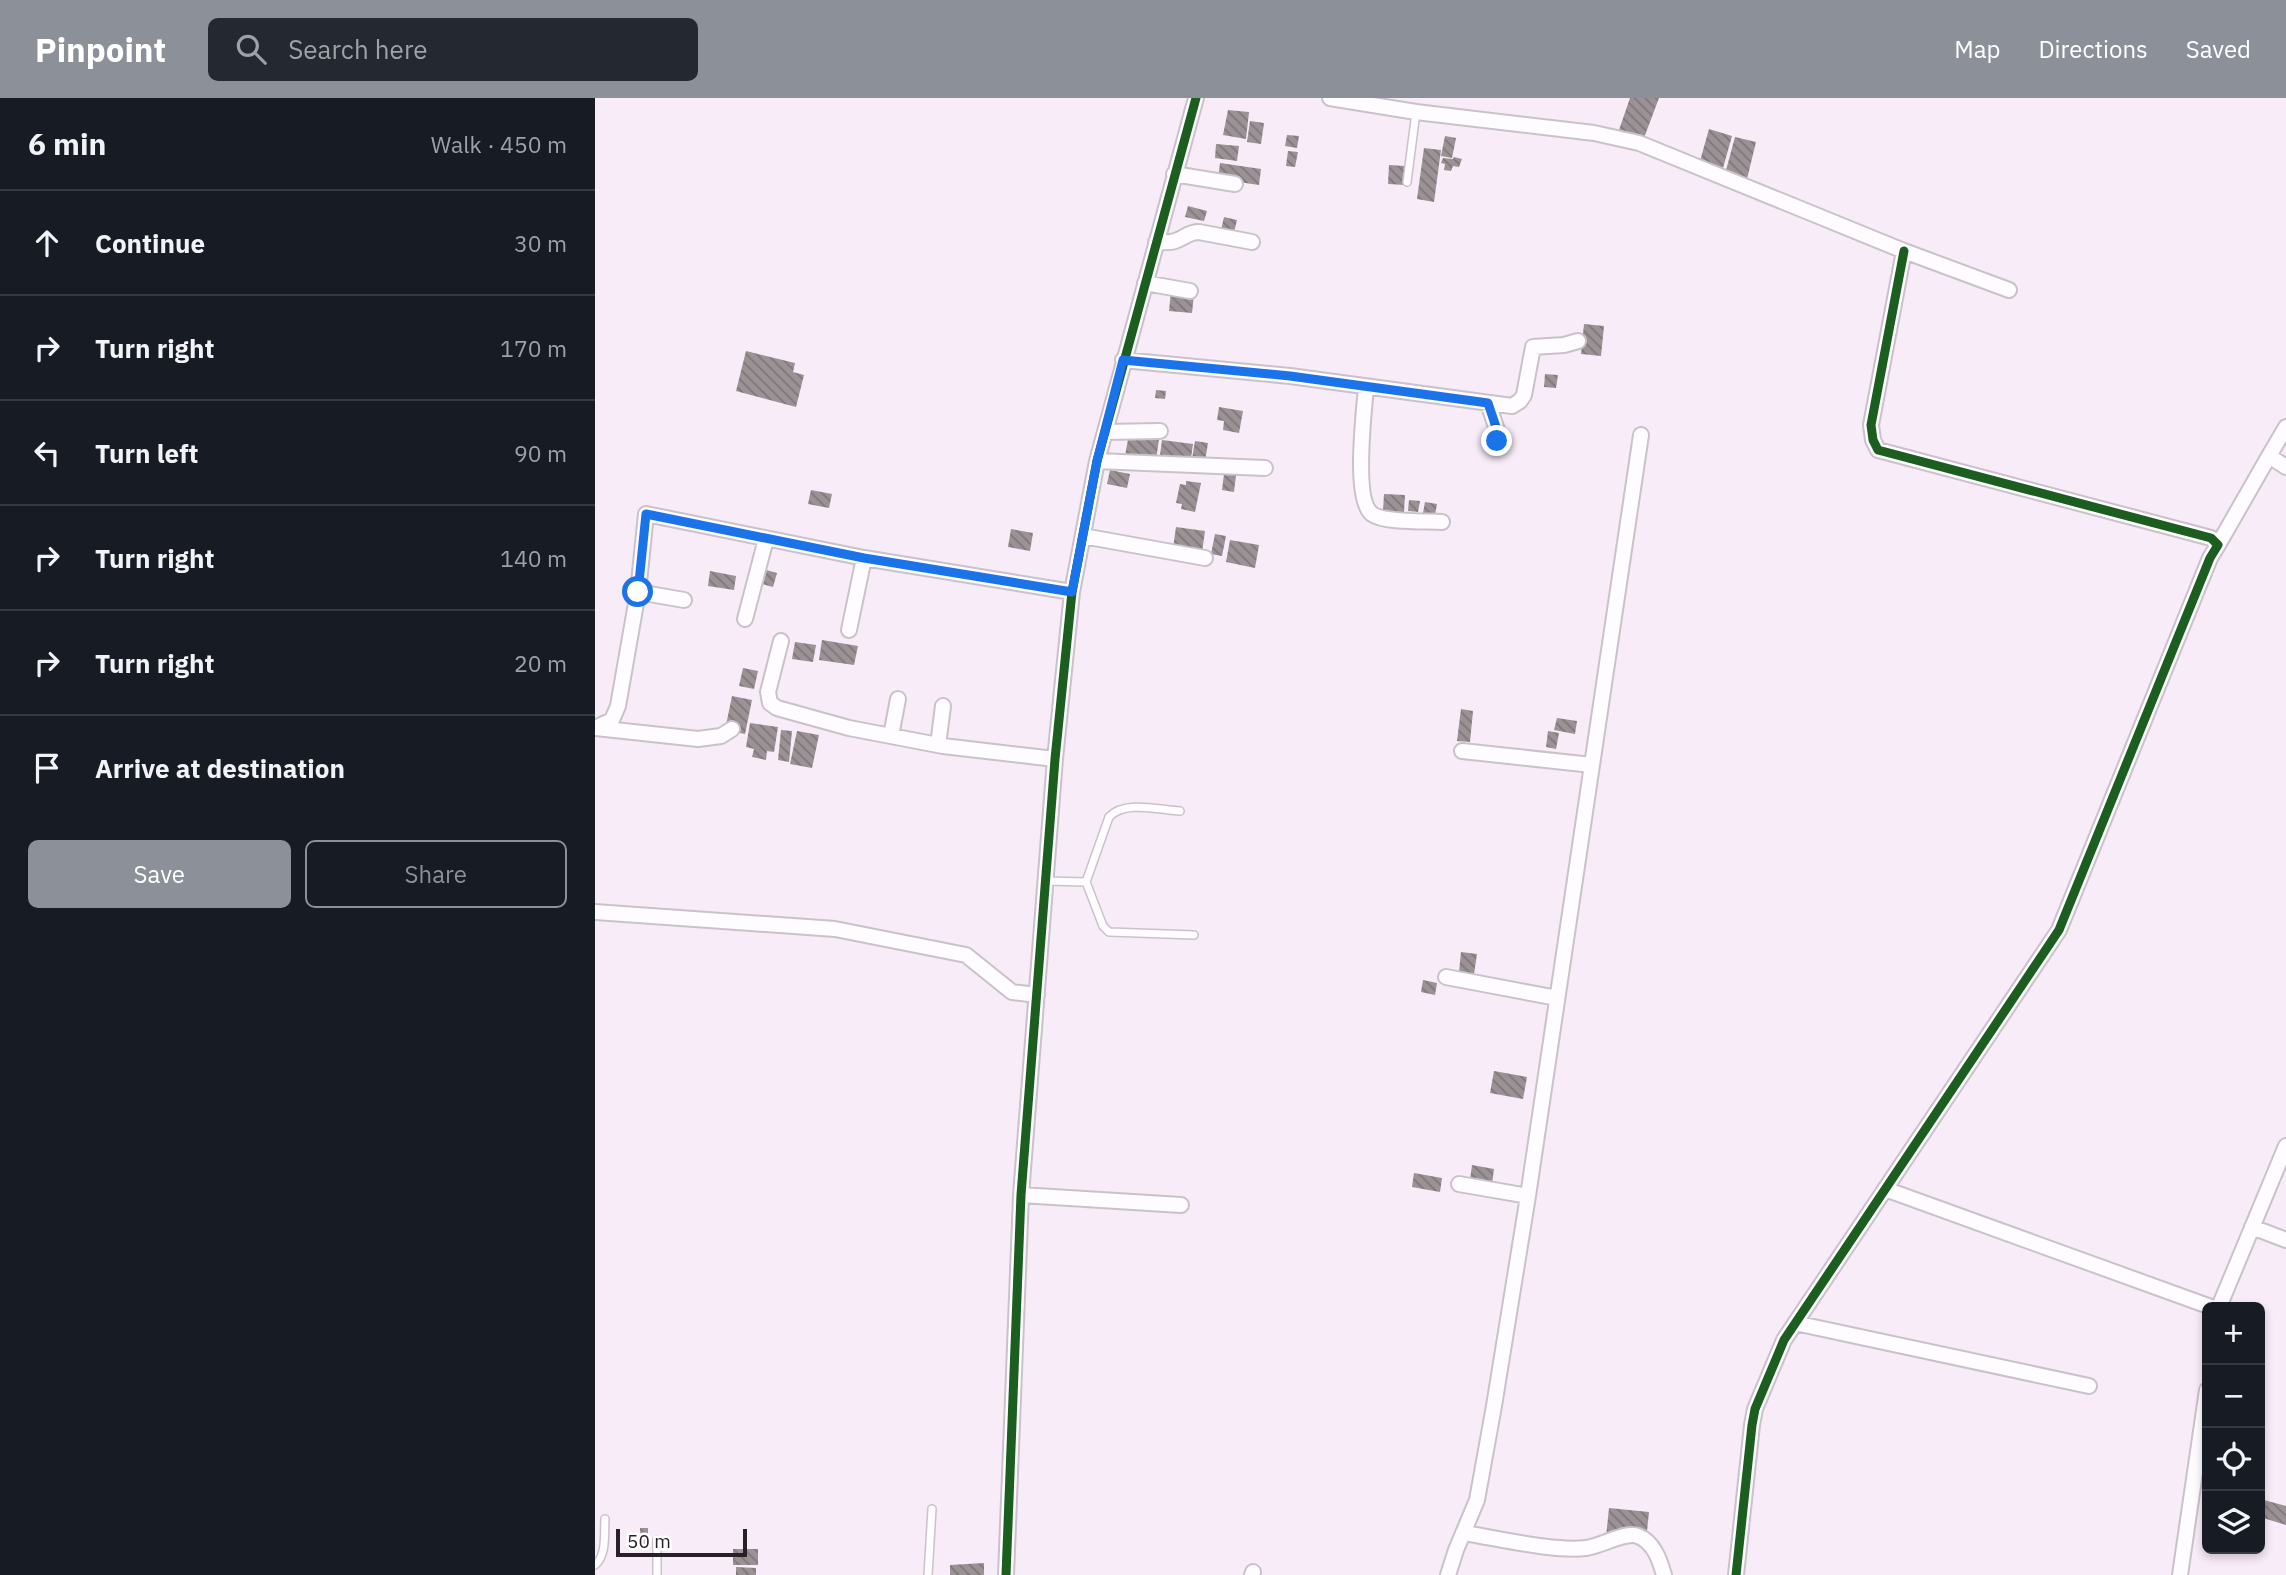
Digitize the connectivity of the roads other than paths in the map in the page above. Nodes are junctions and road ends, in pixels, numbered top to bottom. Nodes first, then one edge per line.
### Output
1 (1196, 98) edge
2 (1330, 98) edge
3 (1416, 112) junction
4 (1174, 174) junction
5 (1407, 182) dead end
6 (1235, 184) dead end
7 (1156, 242) junction
8 (1252, 242) dead end
9 (1905, 251) junction
10 (1145, 283) junction
11 (2009, 290) dead end
12 (1189, 291) dead end
13 (1579, 341) dead end
14 (1123, 360) junction
15 (1366, 387) junction
16 (1488, 403) junction
17 (2286, 427) edge
18 (1160, 431) dead end
19 (1105, 432) junction
20 (1641, 435) dead end
21 (1497, 441) dead end
22 (2270, 456) junction
23 (1097, 461) junction
24 (2286, 467) edge
25 (1265, 468) dead end
26 (1442, 522) dead end
27 (1083, 536) junction
28 (766, 539) junction
29 (2218, 545) junction
30 (864, 558) junction
31 (1205, 558) dead end
32 (638, 592) junction
33 (1072, 592) junction
34 (684, 600) dead end
35 (744, 619) dead end
36 (849, 630) dead end
37 (781, 641) dead end
38 (898, 699) dead end
39 (943, 706) dead end
40 (595, 728) edge
41 (732, 729) dead end
42 (891, 736) junction
43 (938, 745) junction
44 (1462, 751) dead end
45 (1055, 759) junction
46 (1592, 765) junction
47 (1180, 811) dead end
48 (1045, 881) junction
49 (1086, 882) junction
50 (595, 912) edge
51 (1195, 935) dead end
52 (1446, 977) dead end
53 (1037, 995) junction
54 (1557, 998) junction
55 (2286, 1146) edge
56 (1459, 1184) dead end
57 (1885, 1189) junction
58 (1021, 1195) junction
59 (1528, 1196) junction
60 (1181, 1205) dead end
61 (2252, 1227) junction
62 (2286, 1240) edge
63 (2221, 1302) edge
64 (2202, 1304) edge
65 (1795, 1323) junction
66 (2089, 1386) dead end
67 (2202, 1424) edge
68 (932, 1509) dead end
69 (604, 1519) dead end
70 (1463, 1533) junction
71 (657, 1540) dead end
72 (595, 1565) edge
73 (657, 1575) edge
74 (928, 1575) edge
75 (1006, 1575) edge
76 (1448, 1575) edge
77 (1664, 1575) edge
78 (1736, 1575) edge
79 (2180, 1575) edge

1 - 4 street
2 - 3 street
3 - 5 lane
3 - 9 street
4 - 6 street
4 - 7 street
7 - 8 street
7 - 10 street
9 - 11 street
9 - 29 street
10 - 12 street
10 - 14 street
13 - 16 street
14 - 15 street
14 - 19 street
15 - 16 street
15 - 26 street
16 - 21 street
17 - 22 street
18 - 19 street
19 - 23 street
20 - 46 street
22 - 24 street
22 - 29 street
23 - 25 street
23 - 27 street
27 - 31 street
27 - 33 street
28 - 30 street
28 - 32 street
28 - 35 street
29 - 57 street
30 - 33 street
30 - 36 street
32 - 34 street
32 - 40 street
33 - 45 street
37 - 42 street
38 - 42 street
39 - 43 street
40 - 41 street
42 - 43 street
43 - 45 street
44 - 46 street
45 - 48 street
46 - 54 street
47 - 49 lane
48 - 49 lane
48 - 53 street
49 - 51 lane
50 - 53 street
52 - 54 street
53 - 58 street
54 - 59 street
55 - 61 street
56 - 59 street
57 - 64 street
57 - 65 street
58 - 60 street
58 - 75 street
59 - 70 street
61 - 62 street
61 - 63 street
65 - 66 street
65 - 78 street
67 - 79 street
68 - 74 lane
69 - 72 lane
70 - 76 street
70 - 77 street
71 - 73 lane

